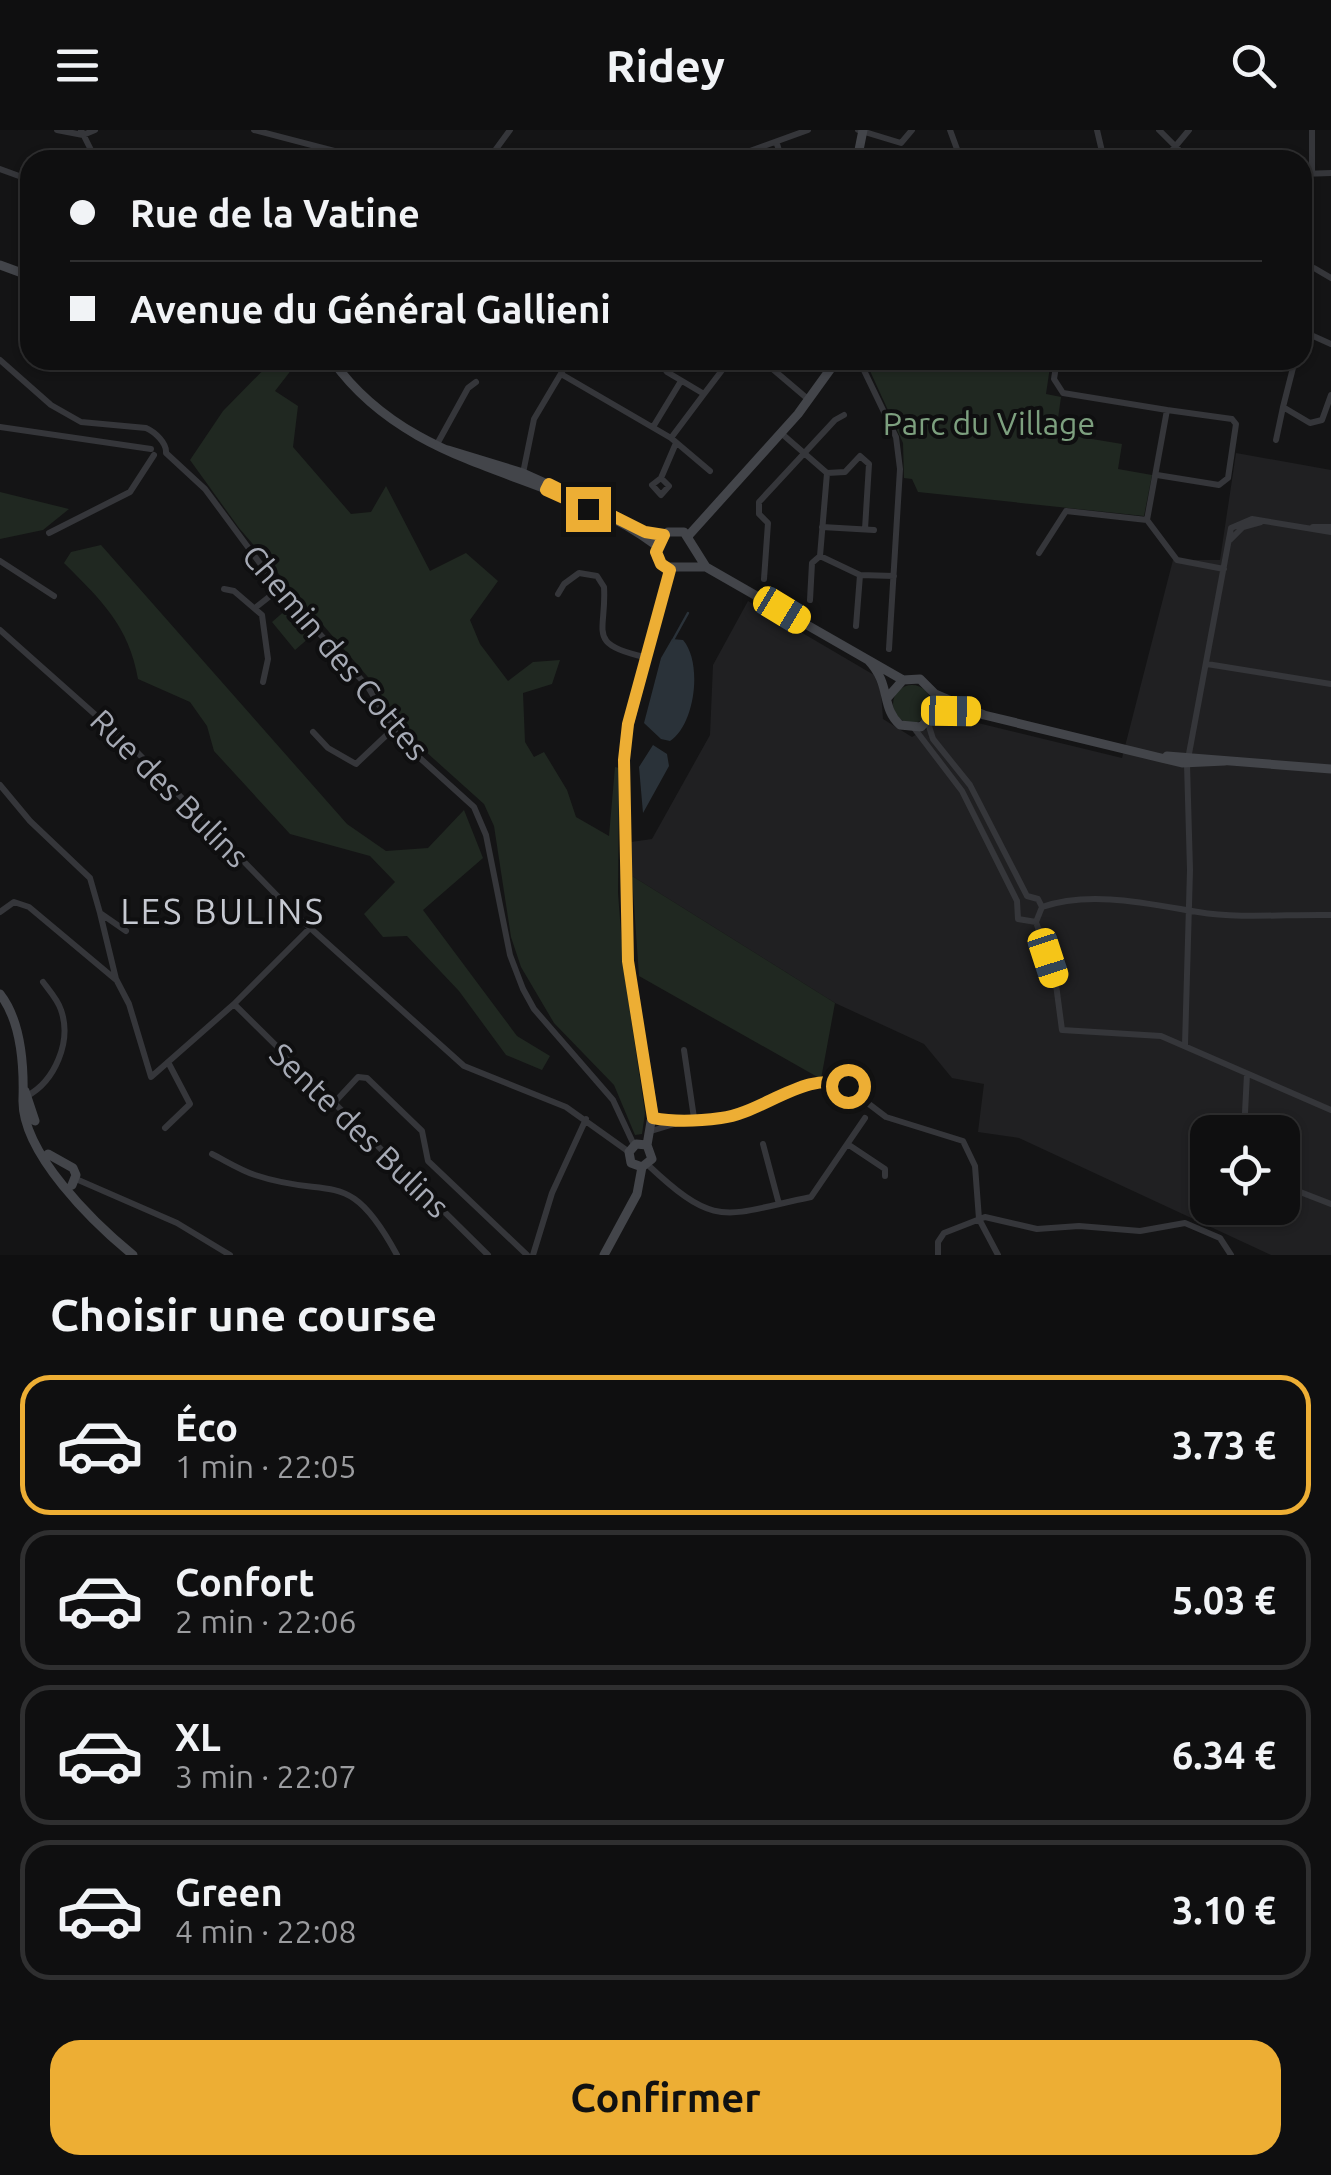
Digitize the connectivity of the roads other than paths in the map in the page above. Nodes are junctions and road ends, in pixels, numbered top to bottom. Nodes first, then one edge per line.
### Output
1 (56, 130) edge
2 (95, 130) edge
3 (254, 130) edge
4 (808, 130) edge
5 (912, 130) edge
6 (1159, 130) edge
7 (1189, 130) edge
8 (1312, 130) edge
9 (861, 131) edge
10 (82, 132) edge
11 (777, 144) junction
12 (1176, 147) junction
13 (331, 150) edge
14 (758, 150) edge
15 (779, 150) edge
16 (1173, 150) edge
17 (1179, 150) edge
18 (1331, 173) edge
19 (1312, 174) joint
20 (0, 360) edge
21 (340, 370) edge
22 (564, 370) edge
23 (669, 370) edge
24 (722, 370) edge
25 (774, 370) edge
26 (830, 370) edge
27 (865, 370) edge
28 (1055, 370) edge
29 (1292, 370) edge
30 (561, 374) junction
31 (681, 381) junction
32 (476, 382) dead end
33 (704, 394) junction
34 (1331, 395) edge
35 (809, 400) junction
36 (1283, 407) junction
37 (1167, 410) junction
38 (844, 415) dead end
39 (0, 427) edge
40 (653, 428) junction
41 (781, 433) junction
42 (674, 440) junction
43 (1276, 440) dead end
44 (159, 441) junction
45 (440, 448) junction
46 (152, 452) junction
47 (804, 452) junction
48 (166, 453) junction
49 (710, 471) dead end
50 (827, 473) junction
51 (1157, 475) junction
52 (522, 477) junction
53 (661, 478) dead end
54 (548, 487) junction
55 (1147, 520) junction
56 (822, 527) junction
57 (864, 530) junction
58 (874, 530) dead end
59 (1331, 530) edge
60 (49, 532) dead end
61 (664, 535) junction
62 (689, 535) junction
63 (657, 546) junction
64 (696, 552) junction
65 (1039, 553) dead end
66 (820, 556) junction
67 (0, 561) edge
68 (688, 566) junction
69 (706, 567) junction
70 (1224, 569) junction
71 (670, 570) junction
72 (860, 575) junction
73 (894, 576) junction
74 (764, 579) dead end
75 (224, 589) dead end
76 (279, 589) junction
77 (558, 594) dead end
78 (54, 596) dead end
79 (810, 600) dead end
80 (256, 608) junction
81 (856, 626) dead end
82 (0, 630) edge
83 (890, 649) dead end
84 (645, 658) junction
85 (866, 658) junction
86 (1207, 664) junction
87 (904, 680) junction
88 (264, 682) dead end
89 (1331, 684) edge
90 (935, 694) junction
91 (888, 698) junction
92 (951, 706) junction
93 (930, 720) junction
94 (914, 728) junction
95 (393, 729) junction
96 (313, 732) dead end
97 (1185, 760) junction
98 (1331, 768) edge
99 (0, 785) edge
100 (1027, 896) junction
101 (1018, 901) junction
102 (1042, 907) junction
103 (1189, 910) junction
104 (0, 912) edge
105 (100, 913) junction
106 (1331, 915) edge
107 (1036, 922) junction
108 (310, 928) junction
109 (126, 931) dead end
110 (116, 980) junction
111 (43, 982) dead end
112 (0, 994) edge
113 (234, 1004) junction
114 (1185, 1045) junction
115 (684, 1050) dead end
116 (168, 1062) junction
117 (1247, 1074) junction
118 (25, 1095) junction
119 (332, 1104) junction
120 (1331, 1110) edge
121 (870, 1113) junction
122 (1245, 1115) edge
123 (653, 1118) junction
124 (694, 1118) junction
125 (622, 1119) junction
126 (586, 1120) junction
127 (668, 1123) junction
128 (166, 1128) dead end
129 (650, 1131) junction
130 (763, 1144) dead end
131 (647, 1145) junction
132 (849, 1145) junction
133 (617, 1146) junction
134 (631, 1149) junction
135 (212, 1154) dead end
136 (62, 1166) junction
137 (645, 1166) junction
138 (55, 1176) junction
139 (885, 1176) dead end
140 (70, 1183) junction
141 (1300, 1192) edge
142 (779, 1204) junction
143 (1331, 1204) edge
144 (979, 1219) junction
145 (133, 1255) edge
146 (141, 1255) edge
147 (230, 1255) edge
148 (398, 1255) edge
149 (488, 1255) edge
150 (530, 1255) edge
151 (604, 1255) edge
152 (938, 1255) edge
153 (998, 1255) edge
154 (1231, 1255) edge

1 - 10 street
2 - 10 street
3 - 13 street
4 - 11 street
5 - 9 street
6 - 12 street
7 - 12 street
8 - 19 street
11 - 14 street
11 - 15 street
12 - 16 street
12 - 17 street
18 - 19 street
20 - 44 street
21 - 45 street
22 - 30 street
23 - 31 street
24 - 33 street
25 - 35 street
26 - 35 street
27 - 73 street
28 - 37 street
29 - 36 street
30 - 40 street
30 - 52 street
31 - 33 street
31 - 40 street
32 - 45 street
33 - 42 street
34 - 36 street
35 - 41 street
36 - 43 street
37 - 51 street
37 - 51 street
38 - 47 street
39 - 46 street
40 - 42 street
41 - 47 street
41 - 62 street
42 - 49 street
42 - 53 street
44 - 46 street
44 - 48 street, Chemin des Cottes
45 - 52 street
46 - 48 street
46 - 60 street
47 - 50 street
47 - 74 street
48 - 76 street, Chemin des Cottes
50 - 56 street
50 - 57 street
51 - 55 street
52 - 54 street
54 - 61 street
54 - 63 street
55 - 65 street
55 - 70 street
56 - 57 street
56 - 66 street
57 - 58 street
59 - 70 street
61 - 62 street
61 - 63 street
62 - 64 street
63 - 71 street
64 - 68 street
64 - 69 street
66 - 72 street
66 - 79 street
67 - 78 street
68 - 69 street
68 - 71 street
69 - 85 street
70 - 86 street
71 - 84 street
72 - 73 street
72 - 81 street
73 - 83 street
75 - 80 street
76 - 80 street
76 - 95 street, Chemin des Cottes
77 - 84 street
80 - 88 street
82 - 108 street, Rue des Bulins
84 - 123 street
85 - 87 street
85 - 91 street
86 - 89 street
86 - 97 street
87 - 90 street
87 - 91 street
90 - 92 street
90 - 93 street
91 - 94 street
92 - 93 street
92 - 97 street
93 - 94 street
93 - 100 street
94 - 101 street
95 - 96 street
95 - 125 street, Chemin des Cottes
97 - 98 street
97 - 103 street
99 - 105 street
100 - 101 street
100 - 102 street
101 - 107 street
102 - 103 street
102 - 107 street
103 - 106 street
103 - 114 street
104 - 110 street
105 - 109 street
105 - 110 street
107 - 114 street
108 - 113 street
108 - 126 street, Rue des Bulins
110 - 116 street
111 - 118 street
112 - 118 street
113 - 116 street
113 - 119 street, Sente des Bulins
114 - 117 street
115 - 124 street
116 - 128 street
117 - 120 street
117 - 122 street
118 - 136 street
118 - 138 street
119 - 149 street, Sente des Bulins
119 - 150 street
121 - 124 street
121 - 132 street
121 - 144 street
123 - 127 street
123 - 129 street
124 - 127 street
125 - 133 street
125 - 134 street, Chemin des Cottes
126 - 133 street, Rue des Bulins
126 - 150 street
127 - 129 street
129 - 131 street
130 - 142 street
131 - 134 street
131 - 137 street
132 - 139 street
132 - 142 street
133 - 134 street, Rue des Bulins
134 - 137 street
135 - 148 street
136 - 138 street
136 - 140 street
137 - 142 street
137 - 151 street
138 - 140 street
140 - 145 street
140 - 146 street
140 - 147 street
141 - 143 street
144 - 152 street
144 - 153 street
144 - 154 street

